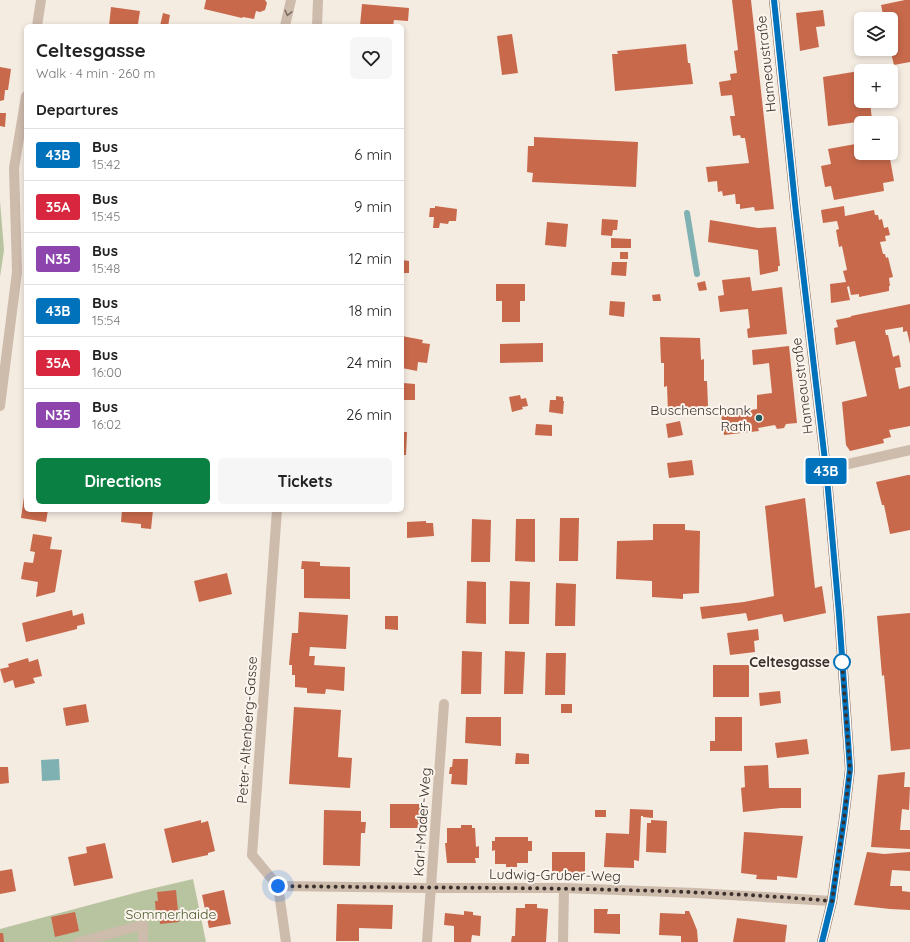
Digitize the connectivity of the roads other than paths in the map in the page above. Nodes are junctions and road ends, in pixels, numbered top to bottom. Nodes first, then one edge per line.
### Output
1 (41, 0) edge
2 (291, 0) edge
3 (318, 0) edge
4 (774, 0) edge
5 (37, 24) edge
6 (285, 24) edge
7 (317, 24) edge
8 (24, 108) edge
9 (0, 406) edge
10 (910, 450) edge
11 (826, 469) junction
12 (277, 512) edge
13 (444, 704) dead end
14 (278, 886) junction
15 (431, 888) junction
16 (564, 888) junction
17 (832, 901) junction
18 (78, 942) edge
19 (143, 942) edge
20 (286, 942) edge
21 (427, 942) edge
22 (563, 942) edge
23 (822, 942) edge

1 - 5 street
2 -> 6 street
3 - 7 street
4 - 11 main road, Hameaustraße
8 - 9 street
10 - 11 street
11 - 17 main road, Hameaustraße
12 - 14 street, Peter-Altenberg-Gasse
13 - 15 street, Karl-Mader-Weg
14 - 15 street, Ludwig-Gruber-Weg
14 - 20 street
15 - 16 street, Ludwig-Gruber-Weg
15 - 21 street, Karl-Mader-Weg
16 - 17 street, Ludwig-Gruber-Weg
16 - 22 street
17 - 23 main road, Hameaustraße
18 - 19 street

